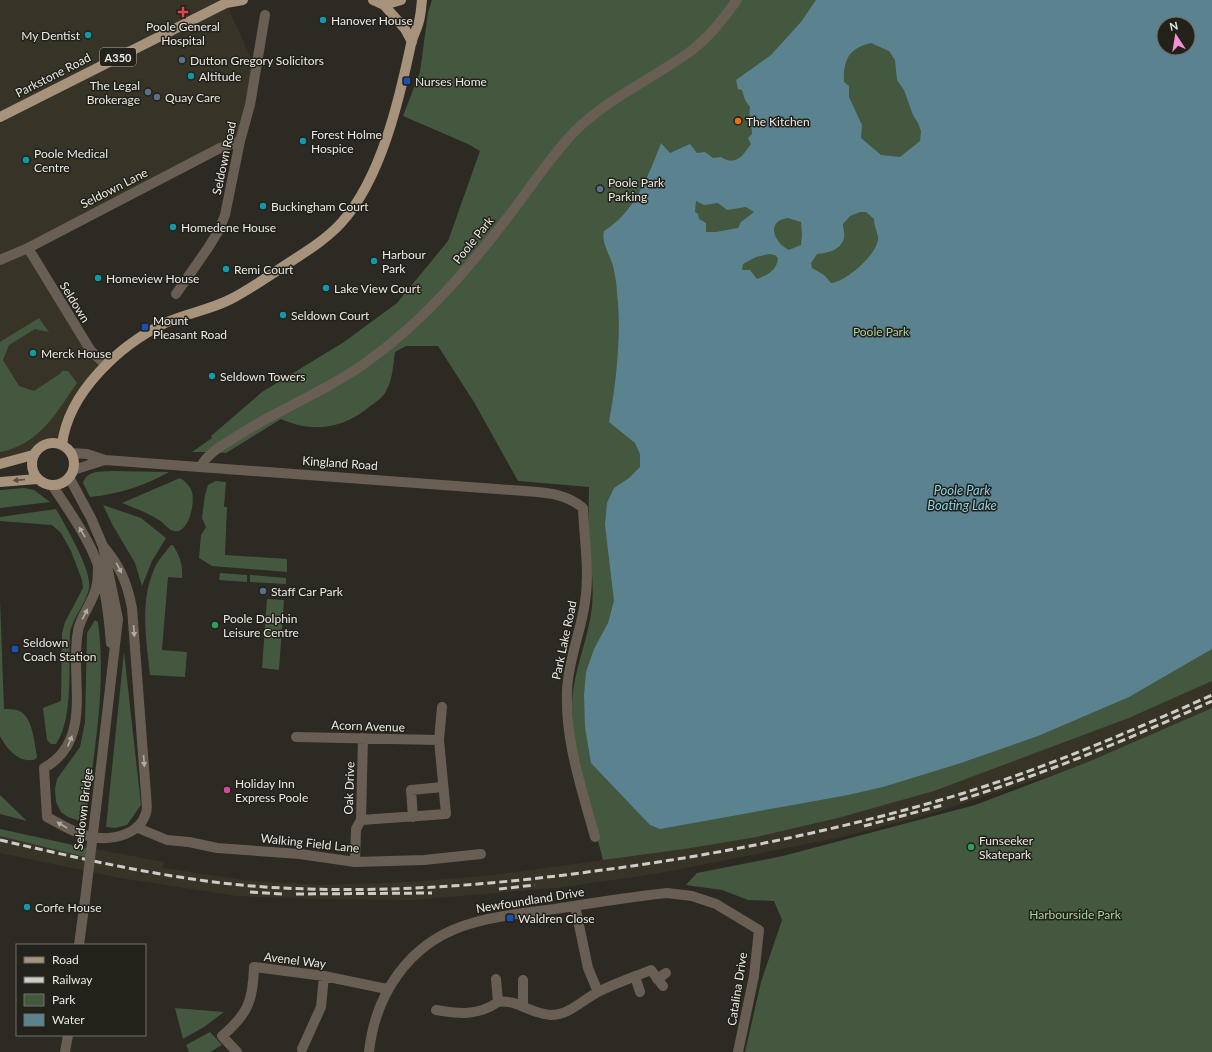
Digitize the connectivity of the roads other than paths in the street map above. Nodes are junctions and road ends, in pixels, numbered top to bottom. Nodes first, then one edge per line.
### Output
1 (243, 0) edge
2 (373, 0) edge
3 (400, 0) edge
4 (422, 0) edge
5 (737, 0) edge
6 (227, 1) edge
7 (384, 5) junction
8 (265, 15) dead end
9 (412, 42) junction
10 (10, 111) junction
11 (0, 114) edge
12 (0, 118) edge
13 (240, 141) junction
14 (28, 248) junction
15 (0, 260) edge
16 (176, 294) dead end
17 (106, 365) junction
18 (62, 444) junction
19 (71, 453) junction
20 (33, 455) junction
21 (105, 460) junction
22 (0, 464) edge
23 (201, 466) junction
24 (71, 473) junction
25 (37, 479) junction
26 (0, 482) edge
27 (52, 485) junction
28 (572, 499) joint
29 (103, 546) junction
30 (98, 567) junction
31 (113, 675) junction
32 (442, 707) dead end
33 (296, 737) dead end
34 (363, 738) junction
35 (439, 740) junction
36 (443, 787) junction
37 (413, 817) junction
38 (362, 820) junction
39 (138, 828) junction
40 (594, 837) dead end
41 (482, 854) dead end
42 (355, 862) junction
43 (575, 906) junction
44 (759, 930) joint
45 (79, 944) edge
46 (666, 973) dead end
47 (324, 976) junction
48 (635, 976) junction
49 (496, 979) dead end
50 (523, 980) dead end
51 (388, 989) junction
52 (598, 992) junction
53 (640, 992) dead end
54 (498, 1002) junction
55 (523, 1006) junction
56 (436, 1010) dead end
57 (68, 1036) edge
58 (302, 1049) dead end
59 (66, 1052) edge
60 (237, 1052) edge
61 (369, 1052) edge
62 (738, 1052) edge

1 - 6 main road, Parkstone Road / A350
2 - 7 main road
3 - 7 main road
4 - 9 main road
5 - 23 street, Poole Park
6 - 10 main road, Parkstone Road / A350
7 - 9 main road
8 - 13 street, Seldown Road
9 - 17 main road
10 - 11 main road, A350
10 - 12 main road, Parkstone Road / A350
13 - 14 street, Seldown Lane
13 - 16 street, Seldown Road
14 - 15 street, Seldown Lane
14 - 17 street, Seldown
17 - 18 main road
18 - 19 main road
18 - 20 main road
19 - 21 street, Kingland Road
19 - 24 main road
20 - 22 main road
20 - 25 main road
21 - 23 street, Kingland Road
21 - 24 street, Kingland Road
23 - 28 street, Kingland Road
24 - 27 main road
24 - 29 street, Seldown Bridge
25 -> 26 main road
25 - 27 main road
30 -> 27 street, Seldown Bridge
28 - 40 street, Park Lake Road
29 - 31 street, Seldown Bridge
29 -> 39 street
30 - 31 street, Seldown Bridge
39 -> 30 street
31 - 45 street, Seldown Bridge, bridge
32 - 35 street
33 - 34 street, Acorn Avenue
34 - 35 street, Acorn Avenue
34 - 38 street, Oak Drive
35 - 36 street
36 - 37 street
36 - 37 street
37 - 38 street
38 - 42 street, Oak Drive
39 - 42 street, Walking Field Lane
41 - 42 street, Walking Field Lane
43 - 44 street, Newfoundland Drive
43 - 51 street, Newfoundland Drive
43 - 52 street
44 - 62 street, Catalina Drive
46 - 48 street
47 - 51 street, Avenel Way
47 - 58 street
47 - 60 street, Avenel Way
48 - 52 street
48 - 53 street
49 - 54 street
50 - 55 street
51 - 61 street, Newfoundland Drive
52 - 55 street
54 - 55 street
54 - 56 street
57 - 59 street

